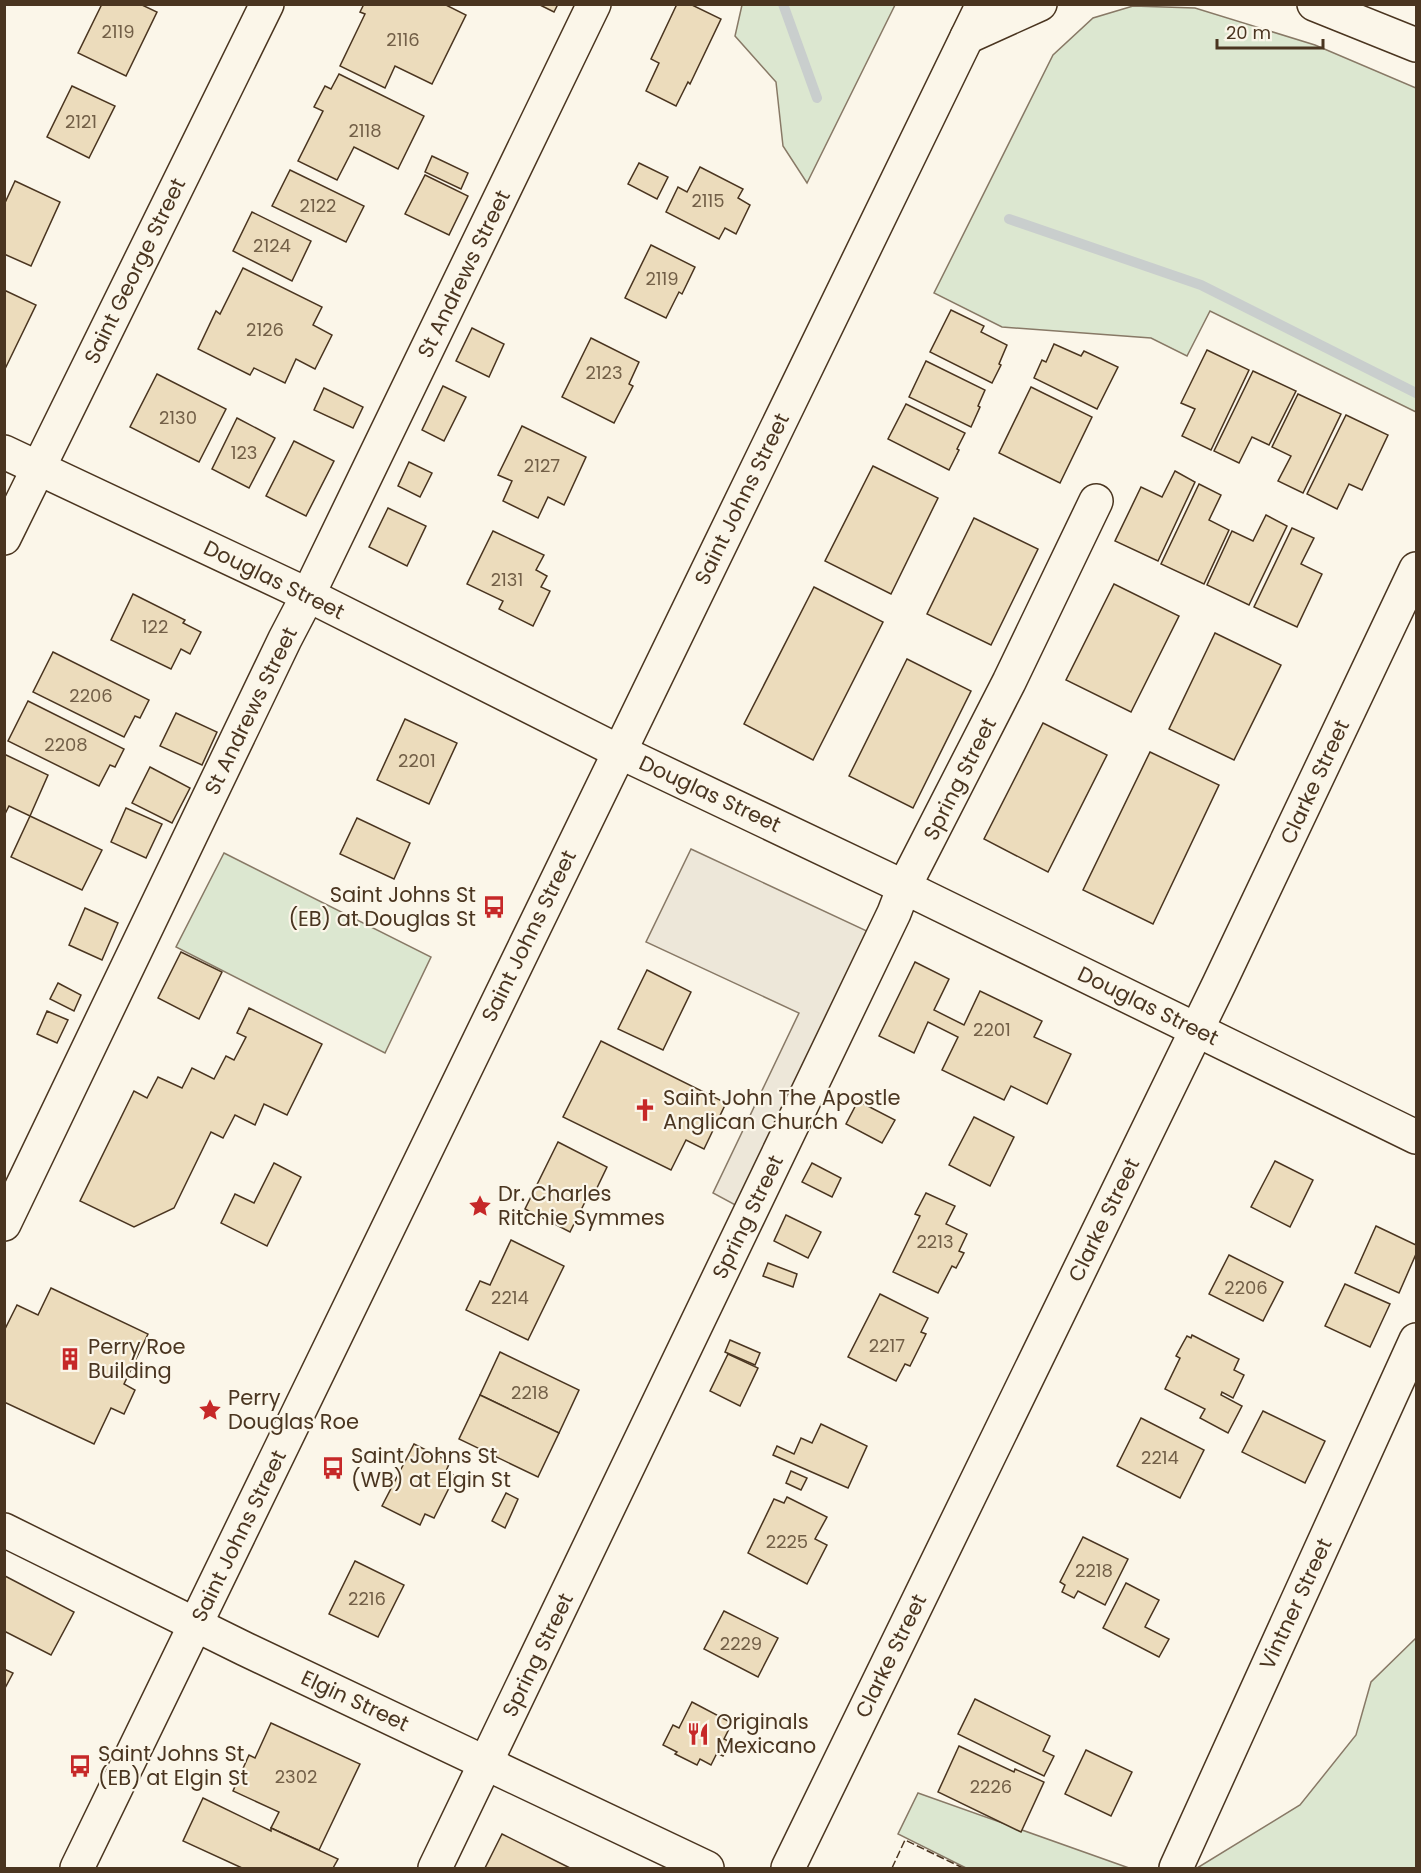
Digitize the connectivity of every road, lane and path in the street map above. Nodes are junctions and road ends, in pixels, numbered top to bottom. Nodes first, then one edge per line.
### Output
1 (267, 4) edge
2 (594, 4) edge
3 (983, 4) edge
4 (1040, 4) edge
5 (1314, 4) edge
6 (967, 37) junction
7 (1416, 45) edge
8 (4, 452) edge
9 (38, 468) junction
10 (1096, 501) dead end
11 (4, 538) edge
12 (1416, 569) edge
13 (308, 595) junction
14 (618, 751) junction
15 (904, 887) junction
16 (1197, 1029) junction
17 (1416, 1137) edge
18 (4, 1224) edge
19 (1416, 1340) edge
20 (4, 1530) edge
21 (196, 1623) junction
22 (485, 1763) junction
23 (77, 1869) edge
24 (435, 1869) edge
25 (707, 1869) edge
26 (788, 1869) edge
27 (1176, 1869) edge

1 - 9 street, Saint George Street
2 - 13 street, St Andrews Street
3 - 6 street, Saint Johns Street
4 - 6 street
5 - 7 street
6 - 14 street, Saint Johns Street
8 - 9 street, Douglas Street
9 - 11 street, Saint George Street
9 - 13 street, Douglas Street
10 - 15 street, Spring Street
12 - 16 street, Clarke Street
13 - 14 street, Douglas Street
13 - 18 street, St Andrews Street
14 - 15 street, Douglas Street
14 - 21 street, Saint Johns Street
15 - 16 street, Douglas Street
15 - 22 street, Spring Street
16 - 17 street, Douglas Street
16 - 26 street, Clarke Street
19 - 27 street, Vintner Street
20 - 21 street, Elgin Street
21 - 22 street, Elgin Street
21 - 23 street, Saint Johns Street
22 - 24 street, Spring Street
22 - 25 street, Elgin Street

